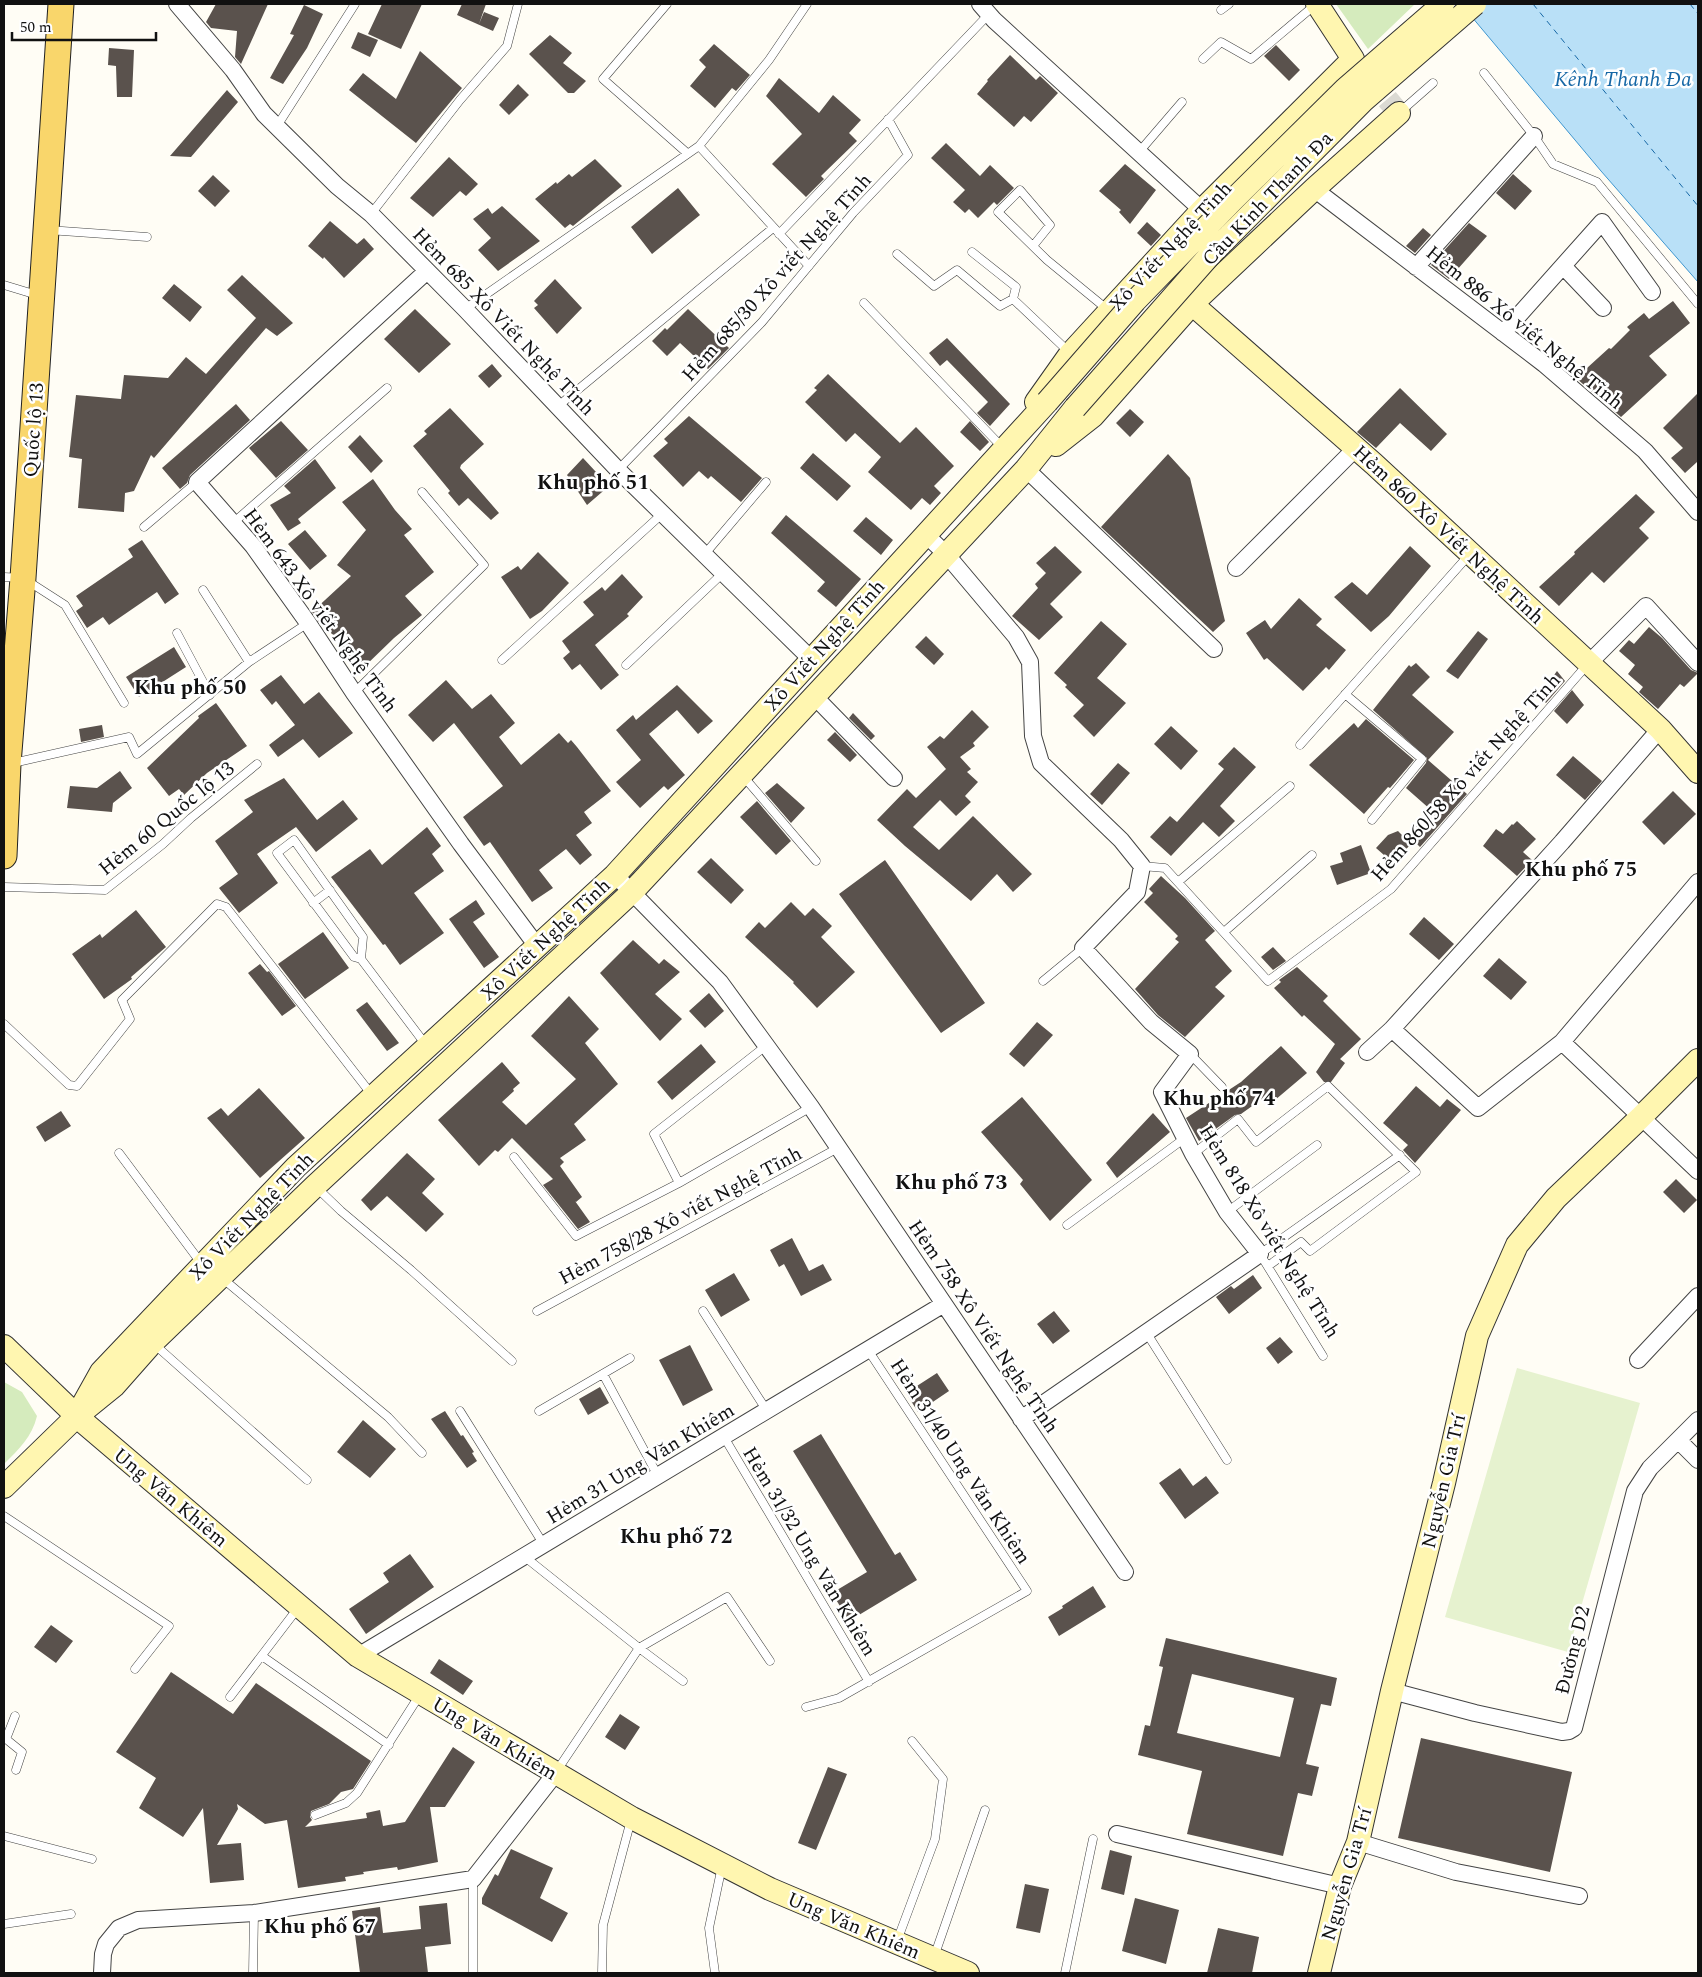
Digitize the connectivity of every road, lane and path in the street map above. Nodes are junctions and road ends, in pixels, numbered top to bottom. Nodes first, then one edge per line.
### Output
1 (61, 4) edge
2 (176, 4) edge
3 (355, 4) edge
4 (518, 4) edge
5 (667, 4) edge
6 (807, 4) edge
7 (1229, 4) edge
8 (1316, 4) edge
9 (1443, 4) edge
10 (1475, 4) edge
11 (984, 9) edge
12 (1221, 10) dead end
13 (1203, 59) dead end
14 (1484, 74) dead end
15 (1433, 83) dead end
16 (1182, 102) dead end
17 (1399, 113) joint
18 (888, 119) junction
19 (276, 127) junction
20 (1534, 136) junction
21 (699, 146) junction
22 (1140, 152) junction
23 (687, 153) junction
24 (1314, 189) junction
25 (1202, 210) junction
26 (371, 214) junction
27 (773, 228) junction
28 (46, 230) junction
29 (779, 234) junction
30 (147, 238) dead end
31 (1033, 246) junction
32 (972, 252) dead end
33 (897, 254) dead end
34 (809, 266) junction
35 (1562, 266) junction
36 (1416, 267) junction
37 (427, 271) junction
38 (4, 285) edge
39 (1652, 292) dead end
40 (42, 296) junction
41 (1013, 299) junction
42 (864, 303) dead end
43 (1192, 304) junction
44 (1698, 304) edge
45 (1604, 308) dead end
46 (465, 309) junction
47 (1109, 311) junction
48 (1503, 333) junction
49 (1070, 354) junction
50 (387, 388) dead end
51 (1047, 402) joint
52 (557, 407) junction
53 (1075, 408) joint
54 (1003, 448) junction
55 (1356, 448) junction
56 (1026, 469) junction
57 (618, 470) junction
58 (197, 482) junction
59 (766, 482) dead end
60 (422, 492) dead end
61 (1698, 512) edge
62 (662, 514) junction
63 (233, 523) junction
64 (144, 527) dead end
65 (925, 534) junction
66 (1470, 553) junction
67 (946, 554) junction
68 (704, 555) junction
69 (1236, 568) dead end
70 (723, 574) junction
71 (13, 577) edge
72 (203, 590) dead end
73 (308, 623) junction
74 (177, 633) dead end
75 (1214, 649) dead end
76 (811, 659) junction
77 (502, 660) dead end
78 (249, 662) junction
79 (1698, 663) edge
80 (1588, 664) junction
81 (626, 665) dead end
82 (354, 693) junction
83 (1345, 694) junction
84 (210, 695) junction
85 (814, 696) junction
86 (124, 703) dead end
87 (1660, 730) junction
88 (1300, 744) dead end
89 (257, 764) dead end
90 (1698, 772) edge
91 (742, 774) junction
92 (894, 778) dead end
93 (1290, 786) dead end
94 (6, 790) edge
95 (1372, 820) dead end
96 (1312, 855) dead end
97 (4, 856) edge
98 (816, 861) dead end
99 (1142, 866) junction
100 (615, 875) junction
101 (1178, 882) junction
102 (1698, 882) edge
103 (4, 887) edge
104 (330, 890) junction
105 (632, 892) junction
106 (313, 902) junction
107 (1224, 932) junction
108 (537, 946) junction
109 (1083, 948) junction
110 (361, 959) junction
111 (1043, 982) dead end
112 (4, 1024) edge
113 (1392, 1029) junction
114 (1562, 1042) junction
115 (767, 1045) junction
116 (427, 1047) junction
117 (1367, 1052) dead end
118 (1190, 1054) junction
119 (1698, 1060) edge
120 (1222, 1087) dead end
121 (373, 1096) junction
122 (812, 1107) junction
123 (1640, 1118) junction
124 (1185, 1138) junction
125 (1317, 1145) dead end
126 (838, 1148) junction
127 (119, 1153) dead end
128 (1193, 1154) junction
129 (1400, 1155) junction
130 (514, 1157) dead end
131 (296, 1167) junction
132 (1698, 1171) edge
133 (678, 1183) junction
134 (315, 1186) junction
135 (1227, 1212) junction
136 (1067, 1225) dead end
137 (1264, 1260) junction
138 (202, 1265) junction
139 (221, 1277) junction
140 (1698, 1296) edge
141 (944, 1304) junction
142 (537, 1311) dead end
143 (703, 1311) dead end
144 (1146, 1332) junction
145 (152, 1343) junction
146 (4, 1346) edge
147 (868, 1350) junction
148 (1323, 1356) dead end
149 (630, 1358) dead end
150 (1638, 1360) dead end
151 (512, 1361) dead end
152 (603, 1374) junction
153 (460, 1411) dead end
154 (539, 1411) dead end
155 (767, 1411) junction
156 (77, 1416) junction
157 (1021, 1418) junction
158 (1698, 1420) edge
159 (724, 1437) junction
160 (1678, 1440) junction
161 (422, 1453) dead end
162 (1227, 1460) dead end
163 (1698, 1460) edge
164 (658, 1476) junction
165 (307, 1480) dead end
166 (4, 1487) edge
167 (4, 1516) edge
168 (544, 1545) junction
169 (525, 1557) junction
170 (1125, 1572) dead end
171 (1027, 1590) joint
172 (299, 1606) junction
173 (639, 1648) junction
174 (262, 1656) junction
175 (358, 1656) junction
176 (770, 1661) dead end
177 (134, 1669) dead end
178 (683, 1682) dead end
179 (869, 1682) junction
180 (1392, 1691) junction
181 (420, 1694) junction
182 (230, 1697) dead end
183 (806, 1708) dead end
184 (16, 1716) dead end
185 (5, 1738) edge
186 (912, 1741) dead end
187 (389, 1745) junction
188 (16, 1770) dead end
189 (554, 1774) junction
190 (985, 1810) dead end
191 (315, 1815) dead end
192 (632, 1818) junction
193 (1117, 1834) dead end
194 (4, 1836) edge
195 (1093, 1839) dead end
196 (1358, 1842) junction
197 (92, 1859) dead end
198 (723, 1864) junction
199 (473, 1879) junction
200 (1340, 1886) junction
201 (1579, 1896) dead end
202 (70, 1914) dead end
203 (254, 1914) junction
204 (4, 1924) edge
205 (896, 1943) junction
206 (933, 1958) junction
207 (102, 1973) edge
208 (253, 1973) edge
209 (473, 1973) edge
210 (602, 1973) edge
211 (714, 1973) edge
212 (968, 1973) edge
213 (1065, 1973) edge
214 (1319, 1973) edge

1 - 28 main road, Quốc lộ 13
2 - 19 street, Hẻm 685 Xô Viết Nghệ Tĩnh
3 - 19 lane
4 - 26 lane
5 - 23 lane
6 - 21 lane
7 - 12 lane
8 - 13 lane
8 - 25 main road, Xô Viết Nghệ Tĩnh
9 - 51 main road, Cầu Kinh Thanh Đa, bridge
10 - 53 main road, Cầu Kinh Thanh Đa, bridge
11 - 18 lane, Hẻm 685/30 Xô viết Nghệ Tĩnh
11 - 22 street
14 - 20 lane
15 - 17 lane
16 - 22 lane
17 - 24 main road, Xô Viết Nghệ Tĩnh
18 - 29 lane, Hẻm 685/30 Xô viết Nghệ Tĩnh
18 - 34 lane, Hẻm 685/30 Xô viết Nghệ Tĩnh
19 - 26 street, Hẻm 685 Xô Viết Nghệ Tĩnh
20 - 36 street
20 - 44 lane
21 - 23 lane
21 - 27 lane
22 - 25 street
23 - 46 lane
24 - 36 street, Hẻm 886 Xô viết Nghệ Tĩnh
24 - 43 main road, Xô Viết Nghệ Tĩnh
25 - 47 main road, Xô Viết Nghệ Tĩnh
26 - 37 street, Hẻm 685 Xô Viết Nghệ Tĩnh
27 - 29 lane
27 - 52 lane
28 - 30 lane
28 - 40 main road, Quốc lộ 13
29 - 34 lane
31 - 31 lane
31 - 47 lane
32 - 41 lane
33 - 41 lane
34 - 57 lane, Hẻm 685/30 Xô viết Nghệ Tĩnh
35 - 39 street
35 - 45 street
35 - 48 street
36 - 48 street, Hẻm 886 Xô viết Nghệ Tĩnh
37 - 46 street, Hẻm 685 Xô Viết Nghệ Tĩnh
37 - 58 street
38 - 40 lane
40 - 71 main road, Quốc lộ 13
41 - 49 lane
42 - 54 lane
43 - 55 main road, Hẻm 860 Xô Viết Nghệ Tĩnh
43 - 56 main road, Xô Viết Nghệ Tĩnh
46 - 52 street, Hẻm 685 Xô Viết Nghệ Tĩnh
47 - 49 main road, Xô Viết Nghệ Tĩnh
48 - 61 street, Hẻm 886 Xô viết Nghệ Tĩnh
49 - 54 main road, Xô Viết Nghệ Tĩnh
50 - 63 lane
51 - 54 main road, Xô Viết Nghệ Tĩnh
52 - 57 street, Hẻm 685 Xô Viết Nghệ Tĩnh
53 - 56 main road, Xô Viết Nghệ Tĩnh
54 - 65 main road, Xô Viết Nghệ Tĩnh
55 - 66 main road, Hẻm 860 Xô Viết Nghệ Tĩnh
55 - 69 street
56 - 67 main road, Xô Viết Nghệ Tĩnh
56 - 75 street
57 - 62 street, Hẻm 685 Xô Viết Nghệ Tĩnh
58 - 63 street, Hẻm 643 Xô viết Nghệ Tĩnh
58 - 64 lane
59 - 68 lane
60 - 82 lane
62 - 68 street, Hẻm 685 Xô Viết Nghệ Tĩnh
62 - 77 lane
63 - 73 street, Hẻm 643 Xô viết Nghệ Tĩnh
65 - 67 street
65 - 76 main road, Xô Viết Nghệ Tĩnh
66 - 80 main road, Hẻm 860 Xô Viết Nghệ Tĩnh
66 - 83 lane
67 - 85 main road, Xô Viết Nghệ Tĩnh
67 - 99 street
68 - 70 street, Hẻm 685 Xô Viết Nghệ Tĩnh
70 - 76 street, Hẻm 685 Xô Viết Nghệ Tĩnh
70 - 81 lane
71 - 86 lane
71 - 94 main road, Quốc lộ 13
72 - 78 lane
73 - 78 lane
73 - 82 street, Hẻm 643 Xô viết Nghệ Tĩnh
74 - 84 lane
76 - 100 main road, Xô Viết Nghệ Tĩnh
78 - 84 lane
79 - 80 street
80 - 87 main road, Hẻm 860 Xô Viết Nghệ Tĩnh
80 - 107 lane, Hẻm 860/58 Xô viết Nghệ Tĩnh
82 - 108 street, Hẻm 643 Xô viết Nghệ Tĩnh
83 - 88 lane
83 - 95 lane
84 - 94 lane
85 - 91 main road, Xô Viết Nghệ Tĩnh
85 - 92 street
87 - 90 main road, Hẻm 860 Xô Viết Nghệ Tĩnh
87 - 113 street
89 - 103 lane, Hẻm 60 Quốc lộ 13
91 - 98 lane
91 - 105 main road, Xô Viết Nghệ Tĩnh
93 - 101 lane
94 - 97 main road, Quốc lộ 13
96 - 107 lane
99 - 101 lane
99 - 109 street
100 - 105 street, Hẻm 758 Xô Viết Nghệ Tĩnh
100 - 108 main road, Xô Viết Nghệ Tĩnh
101 - 107 lane
102 - 114 street
104 - 106 lane
104 - 106 lane
104 - 110 lane
105 - 115 street, Hẻm 758 Xô Viết Nghệ Tĩnh
105 - 134 main road, Xô Viết Nghệ Tĩnh
106 - 110 lane
108 - 116 main road, Xô Viết Nghệ Tĩnh
109 - 111 lane
109 - 118 street
110 - 116 lane
112 - 121 lane
113 - 114 street
113 - 117 street
114 - 123 street
115 - 122 street, Hẻm 758 Xô Viết Nghệ Tĩnh
115 - 133 lane
116 - 121 main road, Xô Viết Nghệ Tĩnh
118 - 120 lane
118 - 124 street, Hẻm 818 Xô viết Nghệ Tĩnh
119 - 123 main road, Nguyễn Gia Trí
121 - 131 main road, Xô Viết Nghệ Tĩnh
122 - 126 street, Hẻm 758 Xô Viết Nghệ Tĩnh
122 - 133 lane
123 - 132 street
123 - 180 main road, Nguyễn Gia Trí
124 - 128 street, Hẻm 818 Xô viết Nghệ Tĩnh
124 - 136 lane
125 - 135 lane
126 - 141 street, Hẻm 758 Xô Viết Nghệ Tĩnh
126 - 142 lane, Hẻm 758/28 Xô viết Nghệ Tĩnh
127 - 138 lane
128 - 129 lane
128 - 135 street, Hẻm 818 Xô viết Nghệ Tĩnh
129 - 137 lane
129 - 137 lane
130 - 133 lane
131 - 134 main road
131 - 138 main road, Xô Viết Nghệ Tĩnh
134 - 139 main road, Xô Viết Nghệ Tĩnh
134 - 151 lane
135 - 137 street, Hẻm 818 Xô viết Nghệ Tĩnh
137 - 144 street
137 - 148 lane, Hẻm 818 Xô viết Nghệ Tĩnh
138 - 156 main road, Xô Viết Nghệ Tĩnh
139 - 145 main road, Xô Viết Nghệ Tĩnh
139 - 161 lane
140 - 150 street
141 - 147 street, Hẻm 31 Ung Văn Khiêm
141 - 157 street, Hẻm 758 Xô Viết Nghệ Tĩnh
143 - 155 lane
144 - 157 street
144 - 162 lane
145 - 156 main road, Xô Viết Nghệ Tĩnh
145 - 165 lane
146 - 156 main road, Ung Văn Khiêm
147 - 155 street, Hẻm 31 Ung Văn Khiêm
147 - 171 lane, Hẻm 31/40 Ung Văn Khiêm
149 - 152 lane
152 - 154 lane
152 - 164 lane
153 - 168 lane
155 - 159 street, Hẻm 31 Ung Văn Khiêm
156 - 166 main road, Xô Viết Nghệ Tĩnh
156 - 172 main road, Ung Văn Khiêm
157 - 170 street, Hẻm 758 Xô Viết Nghệ Tĩnh
158 - 160 street, Đường D2
159 - 164 street, Hẻm 31 Ung Văn Khiêm
159 - 179 lane, Hẻm 31/32 Ung Văn Khiêm
160 - 163 street
160 - 180 street, Đường D2
164 - 168 street, Hẻm 31 Ung Văn Khiêm
167 - 177 lane
168 - 169 street, Hẻm 31 Ung Văn Khiêm
169 - 173 lane
169 - 175 street, Hẻm 31 Ung Văn Khiêm
171 - 179 lane, Hẻm 31/32 Ung Văn Khiêm
172 - 174 lane
172 - 175 main road, Ung Văn Khiêm
173 - 176 lane
173 - 178 lane
173 - 189 lane
174 - 182 lane
174 - 187 lane
175 - 181 main road, Ung Văn Khiêm
179 - 183 lane, Hẻm 31/32 Ung Văn Khiêm
180 - 196 main road, Nguyễn Gia Trí
181 - 187 lane
181 - 189 main road, Ung Văn Khiêm
184 - 185 lane
185 - 188 lane
186 - 205 lane
187 - 191 lane
189 - 192 main road, Ung Văn Khiêm
189 - 199 street
190 - 206 lane
192 - 198 main road, Ung Văn Khiêm
192 - 210 lane
193 - 200 street
194 - 197 lane
195 - 213 lane
196 - 200 main road, Nguyễn Gia Trí
196 - 201 street
198 - 205 main road, Ung Văn Khiêm
198 - 211 lane
199 - 203 street
199 - 209 lane
200 - 214 main road, Nguyễn Gia Trí
202 - 204 lane
203 - 207 street
203 - 208 lane
205 - 206 main road, Ung Văn Khiêm
206 - 212 main road, Ung Văn Khiêm

